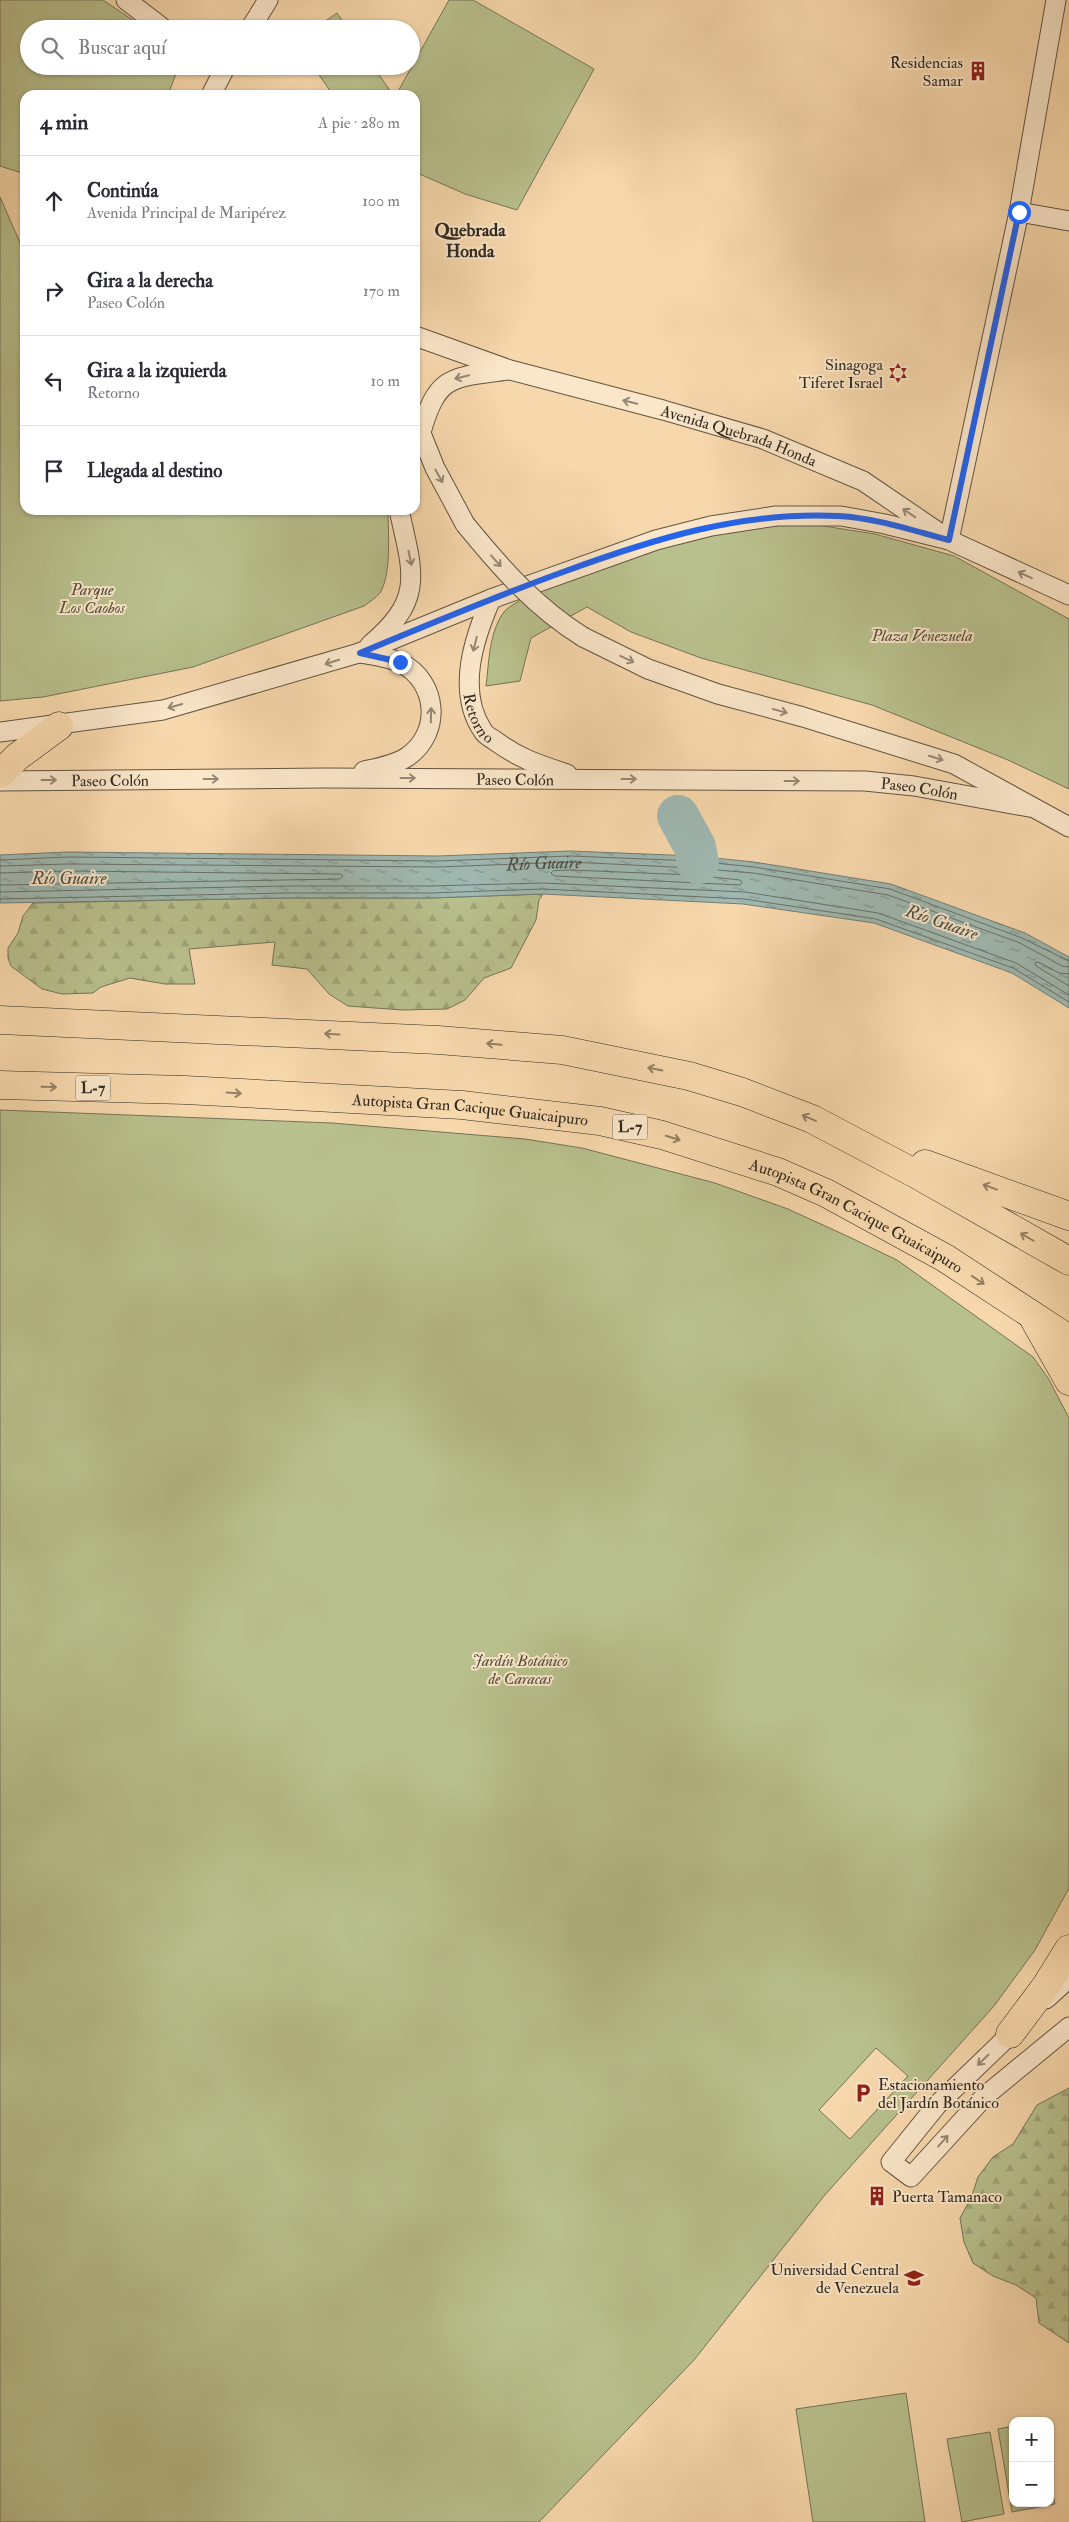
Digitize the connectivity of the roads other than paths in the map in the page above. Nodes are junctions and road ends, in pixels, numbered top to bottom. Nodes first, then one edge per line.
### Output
1 (126, 0) edge
2 (268, 0) edge
3 (1056, 0) edge
4 (152, 20) edge
5 (256, 20) edge
6 (1019, 212) junction
7 (1069, 222) edge
8 (420, 338) edge
9 (510, 370) junction
10 (420, 421) edge
11 (420, 430) edge
12 (400, 515) edge
13 (949, 540) junction
14 (1069, 595) edge
15 (491, 599) junction
16 (360, 653) junction
17 (58, 726) junction
18 (0, 732) edge
19 (0, 774) edge
20 (324, 778) junction
21 (580, 779) junction
22 (0, 780) edge
23 (1029, 807) junction
24 (1069, 827) edge
25 (0, 1020) edge
26 (0, 1086) edge
27 (853, 1139) junction
28 (1069, 1216) edge
29 (1069, 1261) edge
30 (1032, 1316) junction
31 (1069, 1339) edge
32 (1069, 1350) edge
33 (1069, 1381) edge
34 (1069, 1949) edge
35 (1069, 1978) edge
36 (1069, 2027) edge
37 (1010, 2034) junction
38 (965, 2078) junction
39 (985, 2096) junction

1 - 4 street
2 - 5 street
3 - 6 street
6 - 7 street
6 - 13 street
8 - 9 street, Avenida Quebrada Honda
9 -> 10 street, Avenida Quebrada Honda
13 -> 9 street, Avenida Quebrada Honda
11 -> 23 street, Paseo Colón, bridge
12 -> 16 street
14 -> 13 street
13 - 15 street
15 - 16 street
15 -> 21 street, Retorno
16 -> 17 street
20 -> 16 street
17 - 18 street
17 - 19 highway
20 -> 21 street, Paseo Colón
22 -> 20 street, Paseo Colón
21 -> 23 street, Paseo Colón
23 - 24 street, Paseo Colón
27 -> 25 highway
26 -> 30 highway, Autopista Gran Cacique Guaicaipuro / L-7
28 -> 27 highway
29 -> 27 highway
30 - 31 highway, Autopista Gran Cacique Guaicaipuro / L-7
30 - 32 highway
30 - 33 highway
34 - 37 highway
35 - 37 street
36 - 39 street
37 -> 38 street
38 - 39 street
38 -> 39 street

